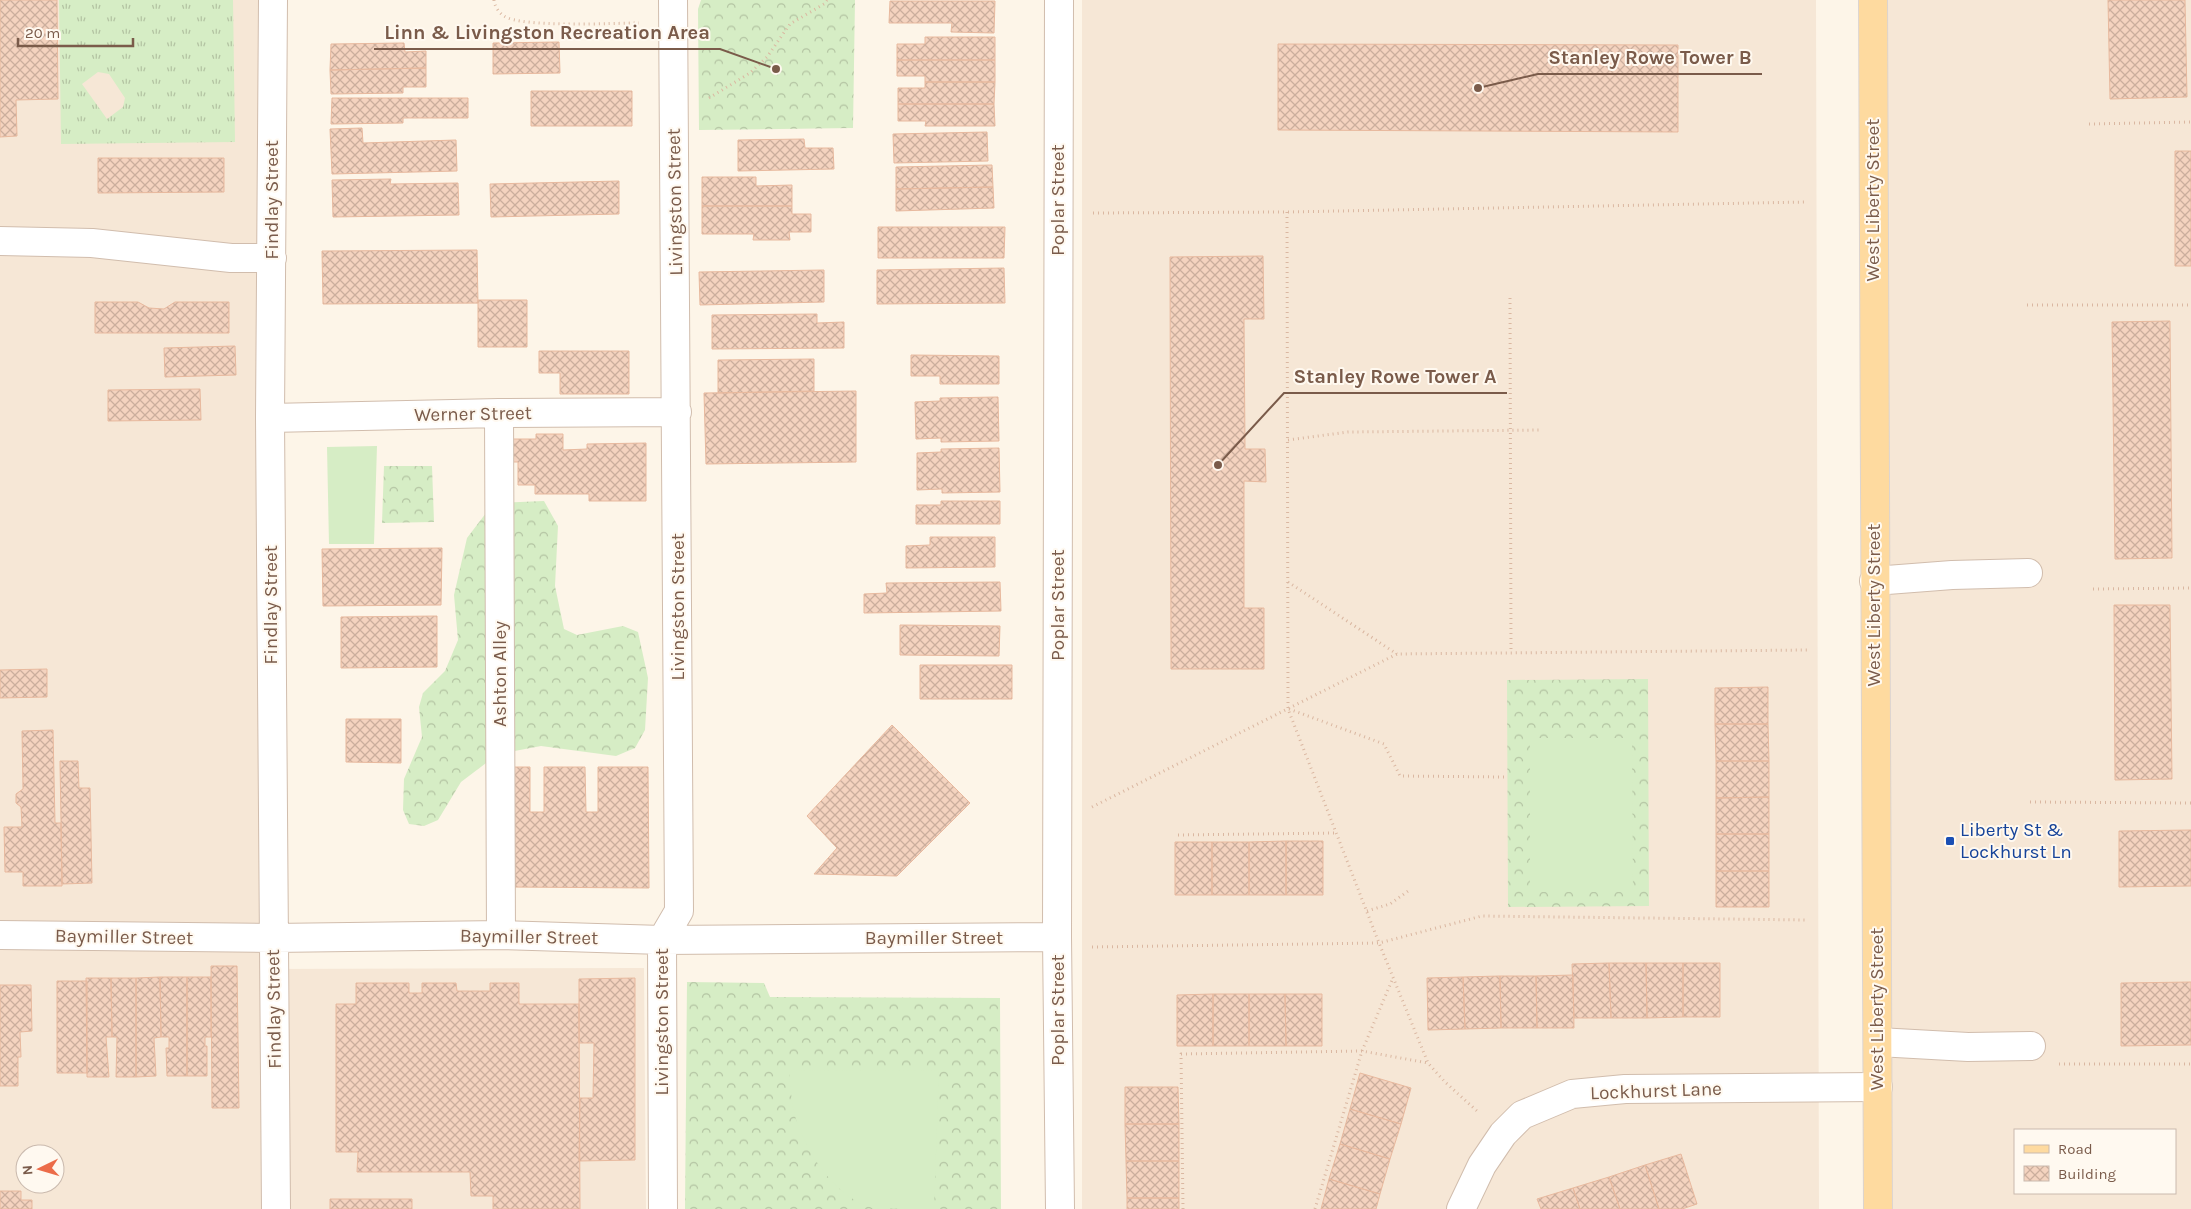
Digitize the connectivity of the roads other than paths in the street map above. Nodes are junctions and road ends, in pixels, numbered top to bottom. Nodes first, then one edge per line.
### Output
1 (273, 0) edge
2 (673, 0) edge
3 (1059, 0) edge
4 (1874, 0) edge
5 (0, 240) edge
6 (272, 258) junction
7 (677, 412) junction
8 (499, 413) junction
9 (270, 418) junction
10 (2028, 573) dead end
11 (1874, 581) junction
12 (0, 935) edge
13 (501, 935) junction
14 (273, 938) junction
15 (1057, 938) junction
16 (662, 940) junction
17 (1878, 1042) junction
18 (2041, 1055) road end
19 (1878, 1086) junction
20 (276, 1209) edge
21 (663, 1209) edge
22 (1060, 1209) edge
23 (1461, 1209) edge
24 (1878, 1209) edge

1 - 6 street, Findlay Street
2 - 7 street, Livingston Street
3 - 15 street, Poplar Street
4 - 11 main road, West Liberty Street
5 - 6 street
6 - 9 street, Findlay Street
7 - 8 street, Werner Street
7 - 16 street, Livingston Street
8 - 9 street, Werner Street
8 - 13 street, Ashton Alley
9 - 14 street, Findlay Street
10 - 11 street
11 - 17 main road, West Liberty Street
12 - 14 street, Baymiller Street
13 - 14 street, Baymiller Street
13 - 16 street, Baymiller Street
14 - 20 street, Findlay Street
15 - 16 street, Baymiller Street
15 - 22 street, Poplar Street
16 - 21 street, Livingston Street
17 - 18 street
17 - 19 main road, West Liberty Street
19 - 23 street, Lockhurst Lane
19 - 24 main road, West Liberty Street

